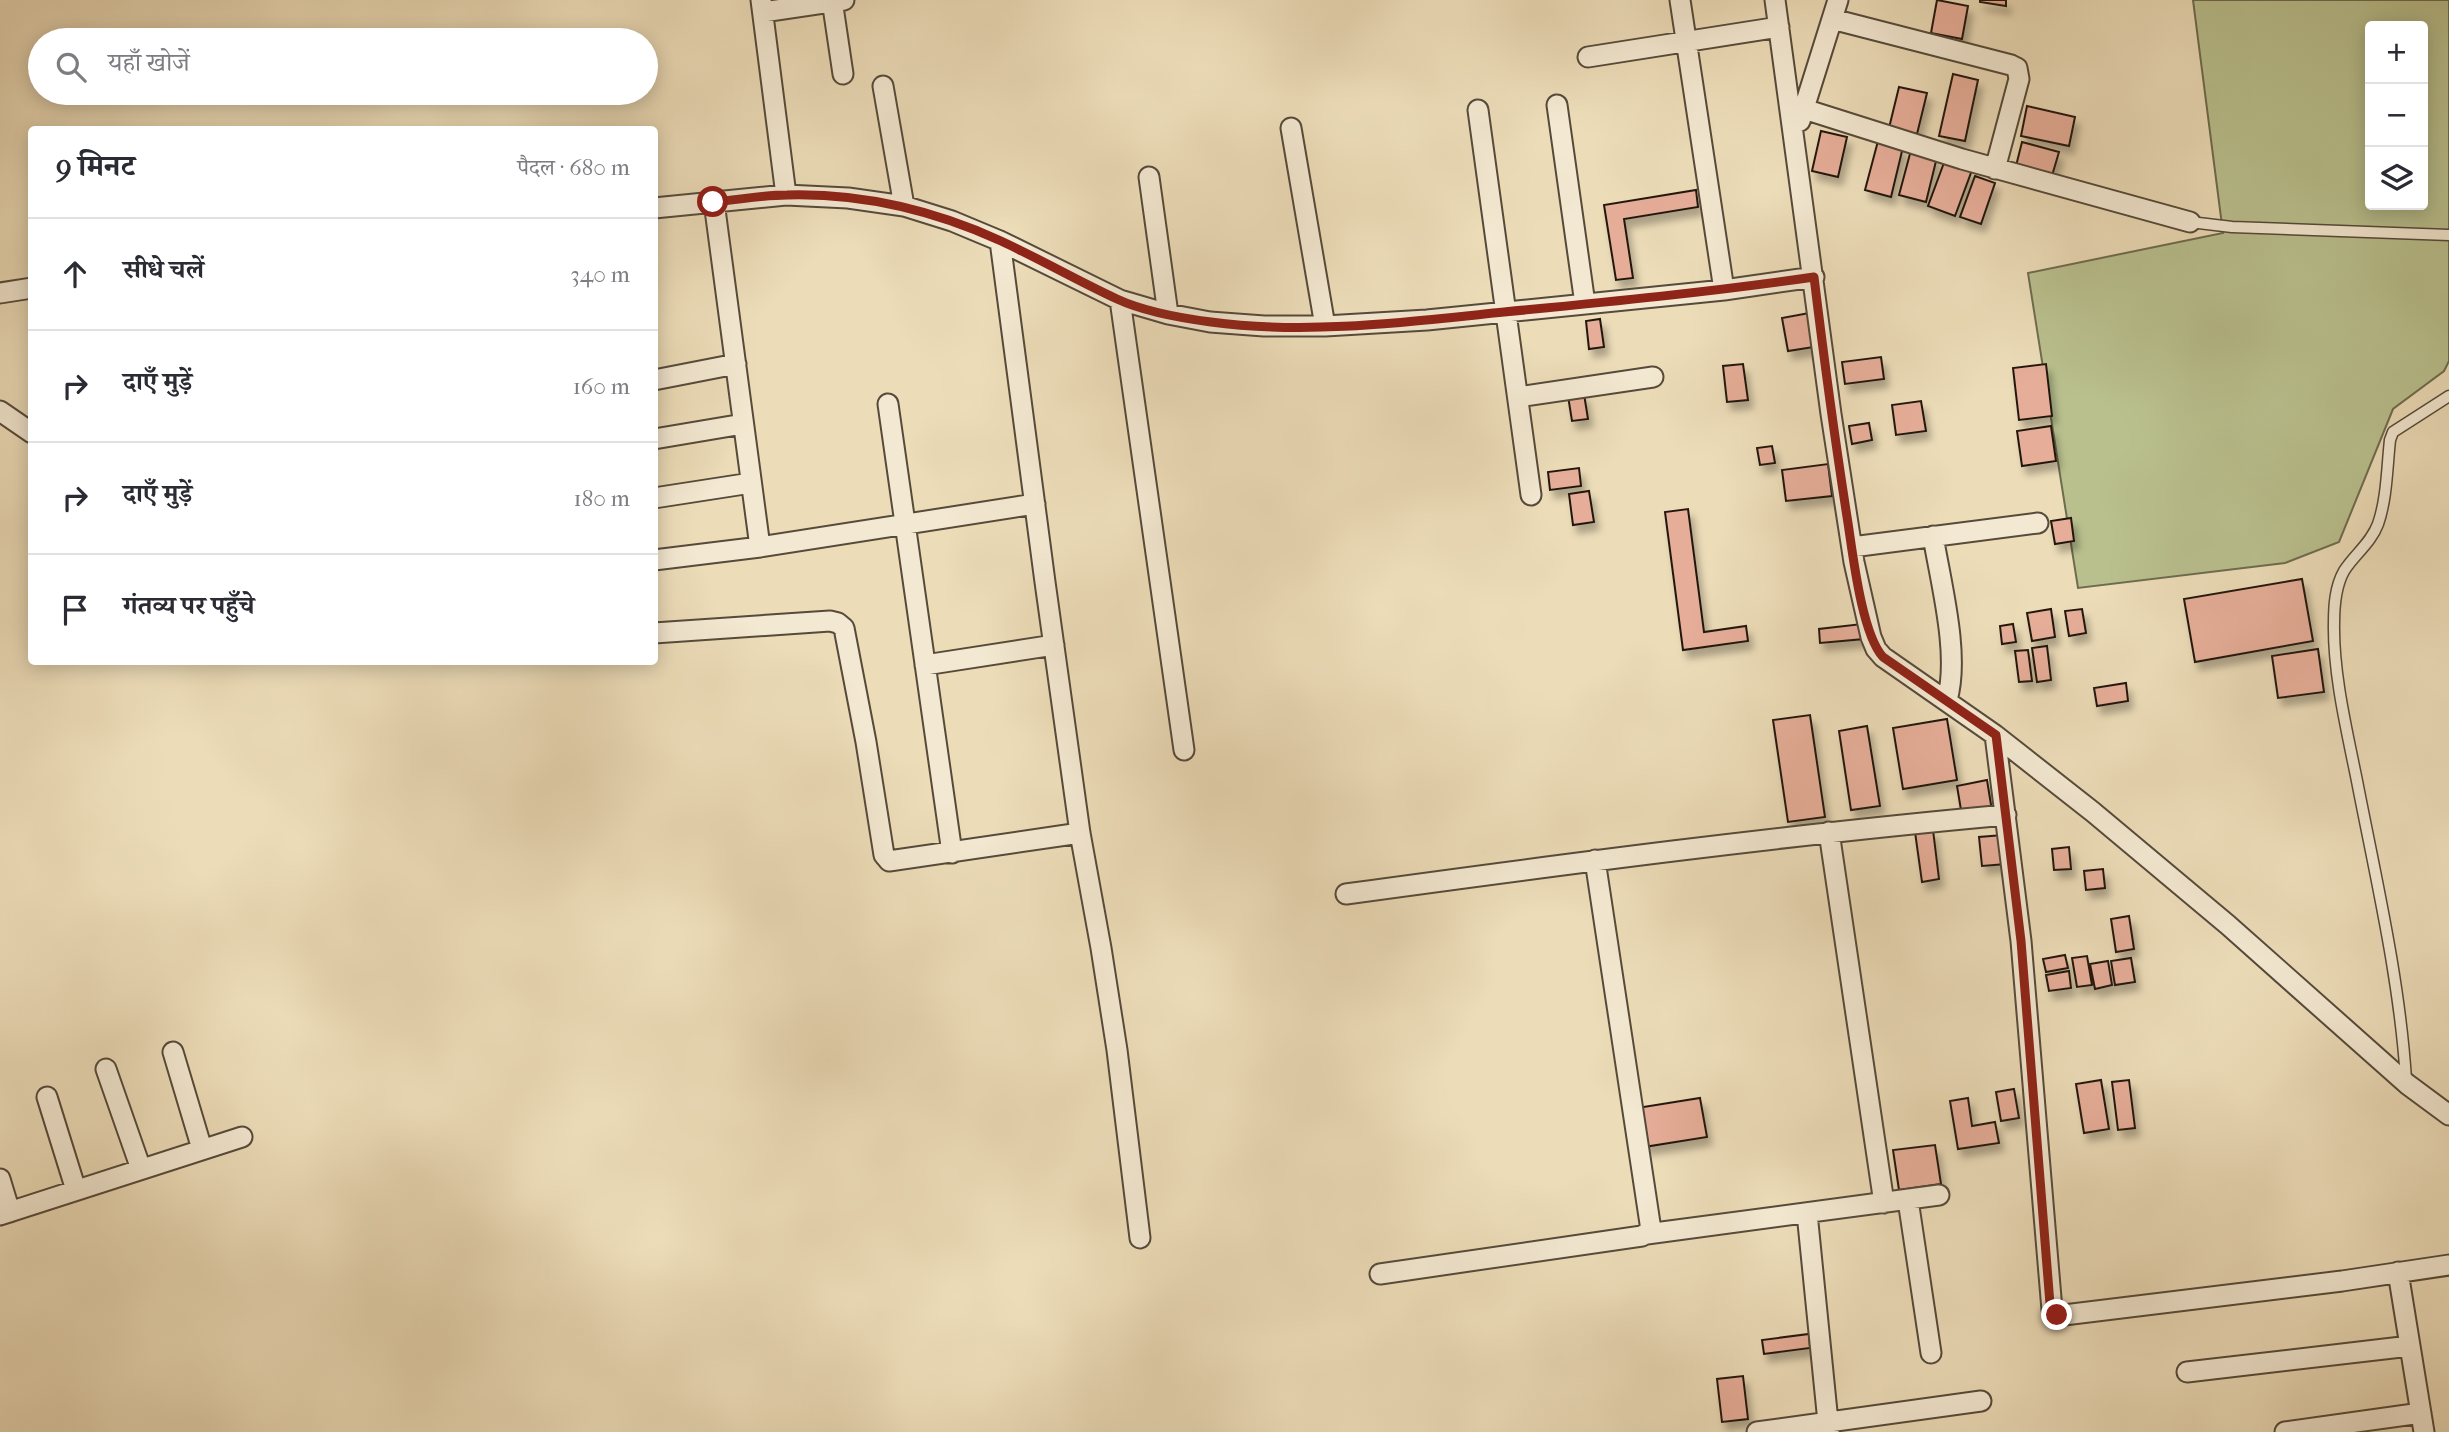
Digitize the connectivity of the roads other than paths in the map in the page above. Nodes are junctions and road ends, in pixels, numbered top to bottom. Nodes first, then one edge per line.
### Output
1 (1680, 0) edge
2 (1775, 0) edge
3 (1838, 0) edge
4 (836, 1) edge
5 (762, 6) edge
6 (1832, 19) junction
7 (1779, 27) junction
8 (1687, 42) junction
9 (1588, 57) dead end
10 (843, 74) dead end
11 (883, 86) dead end
12 (1557, 105) dead end
13 (1804, 109) junction
14 (1478, 110) dead end
15 (1291, 128) dead end
16 (1794, 139) junction
17 (1995, 169) junction
18 (1149, 177) dead end
19 (786, 195) junction
20 (713, 202) junction
21 (904, 206) junction
22 (658, 208) edge
23 (2190, 222) joint
24 (2449, 235) edge
25 (1000, 241) junction
26 (1814, 277) junction
27 (28, 289) edge
28 (1724, 290) junction
29 (0, 293) edge
30 (1120, 300) junction
31 (1586, 304) junction
32 (1506, 312) junction
33 (1168, 314) junction
34 (1325, 326) junction
35 (736, 364) junction
36 (1653, 377) dead end
37 (658, 379) edge
38 (2449, 396) edge
39 (1518, 397) junction
40 (888, 404) dead end
41 (0, 411) edge
42 (744, 424) junction
43 (28, 430) edge
44 (658, 438) edge
45 (751, 483) junction
46 (1531, 495) dead end
47 (658, 497) edge
48 (1035, 504) junction
49 (905, 523) junction
50 (2039, 523) dead end
51 (1933, 537) junction
52 (760, 547) junction
53 (1852, 547) junction
54 (658, 560) edge
55 (658, 633) edge
56 (1054, 645) junction
57 (925, 666) junction
58 (1947, 700) junction
59 (1996, 735) junction
60 (1184, 750) dead end
61 (2006, 815) junction
62 (1829, 832) junction
63 (1080, 833) junction
64 (952, 853) junction
65 (1595, 860) junction
66 (1346, 894) dead end
67 (173, 1052) dead end
68 (106, 1069) dead end
69 (2407, 1084) junction
70 (47, 1097) dead end
71 (2449, 1115) edge
72 (242, 1136) dead end
73 (202, 1149) junction
74 (141, 1169) junction
75 (0, 1179) edge
76 (76, 1190) junction
77 (1939, 1195) dead end
78 (1908, 1200) junction
79 (1884, 1203) junction
80 (5, 1213) edge
81 (1807, 1213) junction
82 (1647, 1234) junction
83 (1140, 1238) dead end
84 (2449, 1265) edge
85 (2398, 1272) junction
86 (1380, 1274) dead end
87 (2410, 1346) junction
88 (1931, 1353) dead end
89 (2187, 1372) dead end
90 (1981, 1401) dead end
91 (2423, 1422) edge
92 (1828, 1427) edge
93 (1757, 1432) edge
94 (2285, 1432) edge

1 - 8 street
2 - 7 street
3 - 6 street
4 - 5 street
4 - 10 street
5 - 19 street
6 - 13 street
6 - 17 street
7 - 8 street
7 - 16 street
8 - 9 street
8 - 28 street
11 - 21 street
12 - 31 street
13 - 16 street
13 - 17 street
14 - 32 street
15 - 34 street
16 - 26 street
17 - 23 street
18 - 33 street
19 - 20 street
19 - 21 street
20 - 22 street
20 - 35 street
21 - 25 street
23 - 24 lane
25 - 30 street
25 - 48 street
26 - 28 street
26 - 53 street
27 - 29 street
28 - 31 street
30 - 33 street
30 - 60 street
31 - 32 street
32 - 34 street
32 - 39 street
33 - 34 street
35 - 37 street
35 - 42 street
36 - 39 street
38 - 69 lane
39 - 46 street
40 - 49 street
41 - 43 street
42 - 44 street
42 - 45 street
45 - 47 street
45 - 52 street
48 - 49 street
48 - 56 street
49 - 52 street
49 - 57 street
50 - 51 street
51 - 53 street
51 - 58 street
52 - 54 street
53 - 58 street
55 - 64 street
56 - 57 street
56 - 63 street
57 - 64 street
58 - 59 street
59 - 61 street
59 - 69 street
61 - 62 street
61 - 85 street
62 - 65 street
62 - 79 street
63 - 64 street
63 - 83 street
65 - 66 street
65 - 82 street
67 - 73 street
68 - 74 street
69 - 71 street
70 - 76 street
72 - 73 street
73 - 74 street
74 - 76 street
75 - 80 street
76 - 80 street
77 - 78 street
78 - 79 street
78 - 88 street
79 - 81 street
81 - 82 street
81 - 92 street
82 - 86 street
84 - 85 street
85 - 87 street
87 - 89 street
87 - 91 street
90 - 92 street
91 - 94 street
92 - 93 street

